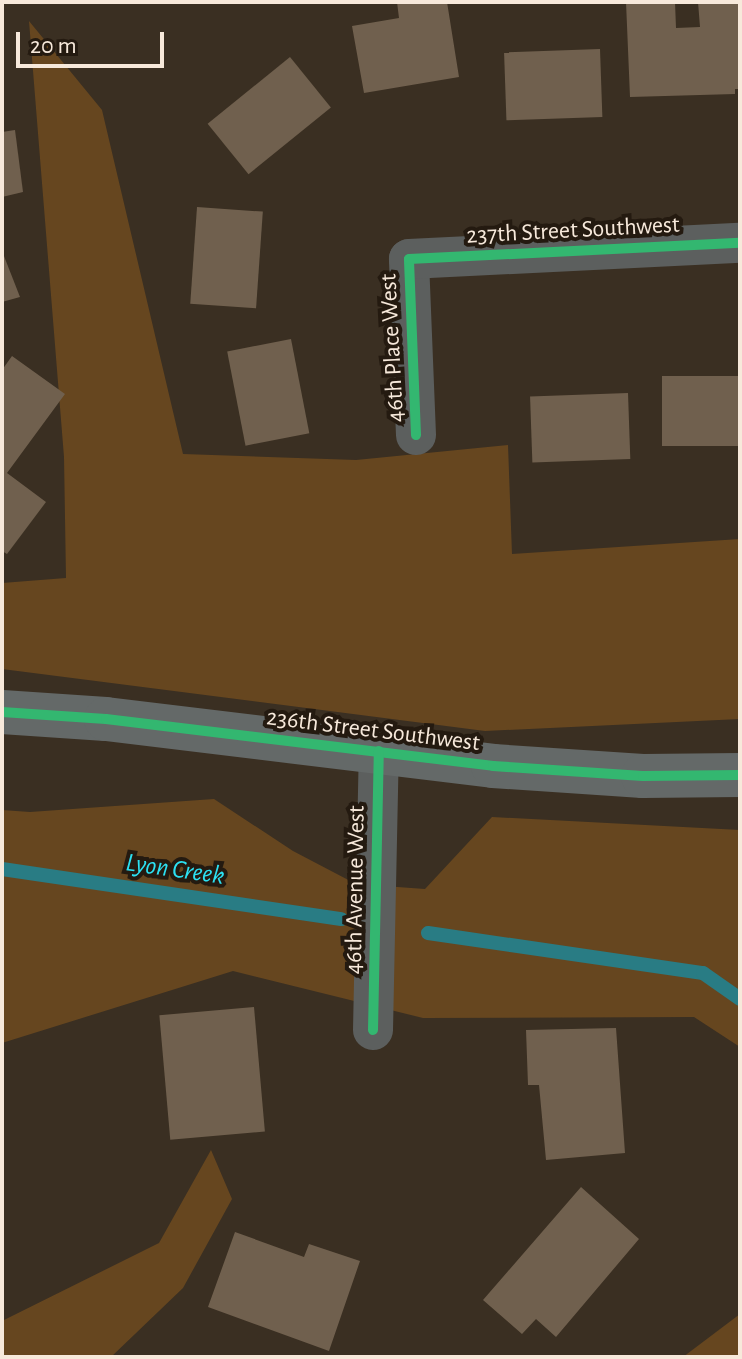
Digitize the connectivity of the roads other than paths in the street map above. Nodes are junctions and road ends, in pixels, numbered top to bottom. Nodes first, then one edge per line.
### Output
1 (740, 243) edge
2 (409, 259) joint
3 (416, 435) dead end
4 (2, 712) edge
5 (379, 751) junction
6 (740, 775) edge
7 (373, 1030) dead end

1 - 2 street, 237th Street Southwest
2 - 3 street, 46th Place West
4 - 5 main road, 236th Street Southwest
5 - 6 main road, 236th Street Southwest
5 - 7 street, 46th Avenue West

